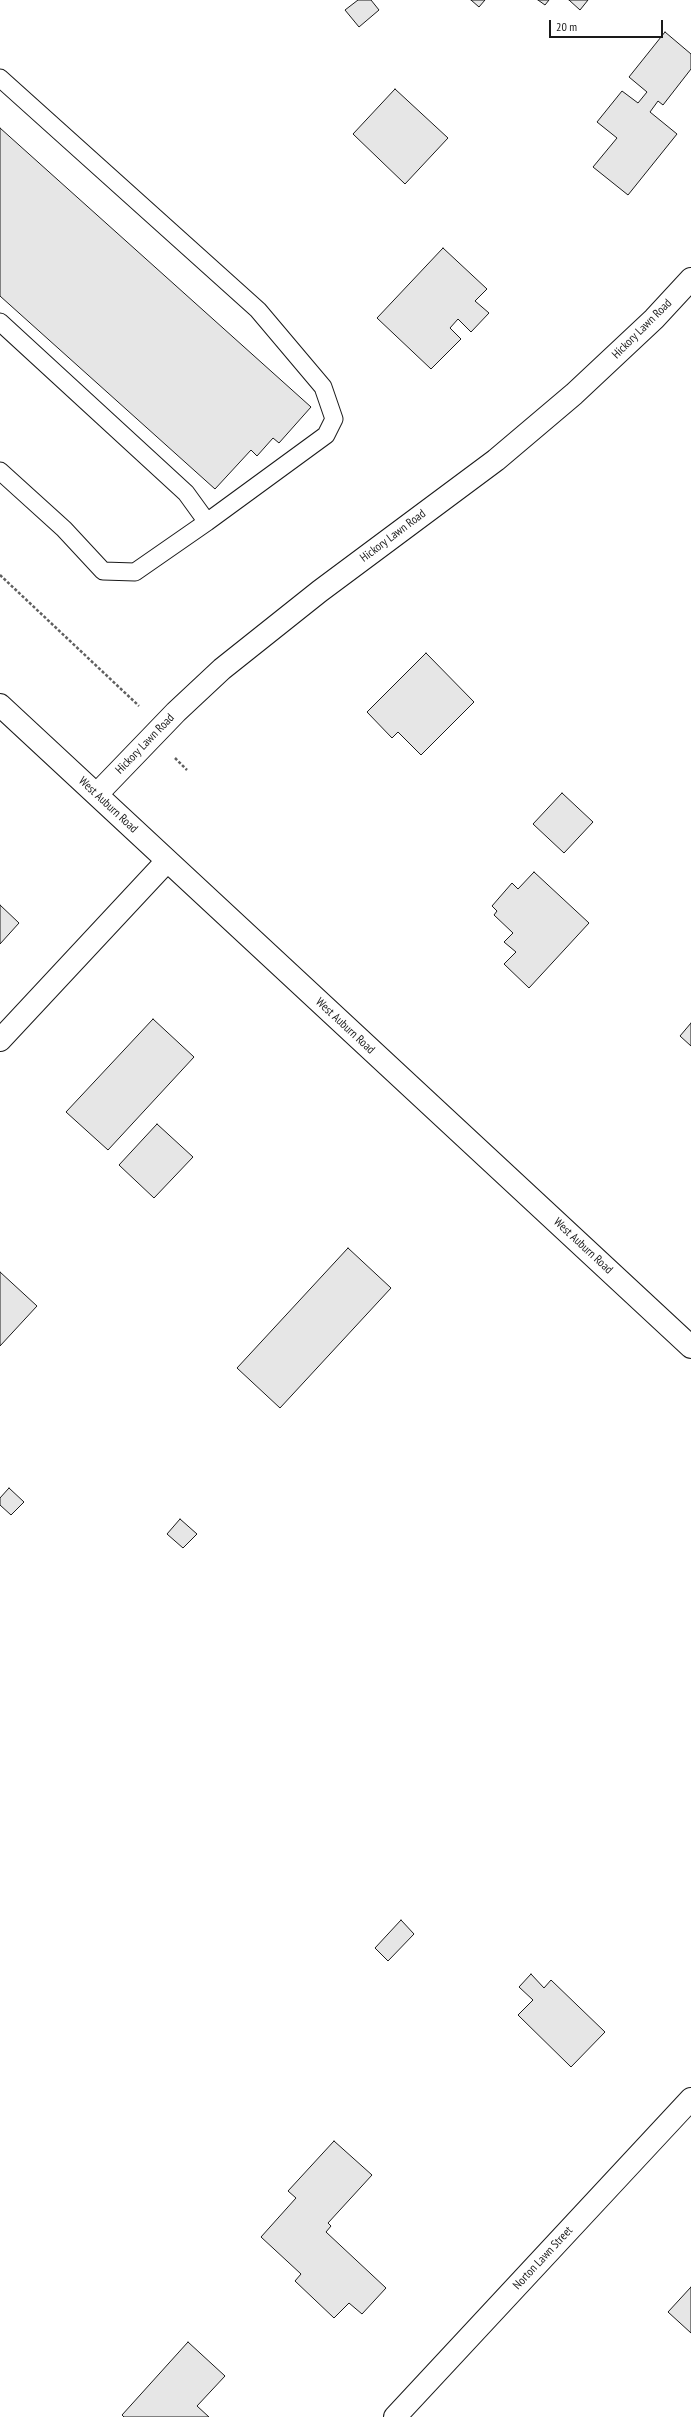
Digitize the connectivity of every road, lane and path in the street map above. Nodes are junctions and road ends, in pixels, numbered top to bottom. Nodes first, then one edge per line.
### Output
1 (0, 78) edge
2 (691, 279) edge
3 (0, 322) edge
4 (0, 471) edge
5 (207, 522) junction
6 (0, 574) edge
7 (0, 705) edge
8 (162, 727) junction
9 (187, 770) dead end
10 (97, 794) junction
11 (167, 861) junction
12 (0, 1040) edge
13 (691, 1347) edge
14 (691, 2099) edge
15 (395, 2417) edge

1 - 5 lane
2 - 8 street, Hickory Lawn Road
3 - 5 lane
4 - 5 lane
6 - 8 path
7 - 10 street, West Auburn Road
8 - 9 path
8 - 10 street, Hickory Lawn Road
10 - 11 street, West Auburn Road
11 - 12 street
11 - 13 street, West Auburn Road
14 - 15 street, Norton Lawn Street

